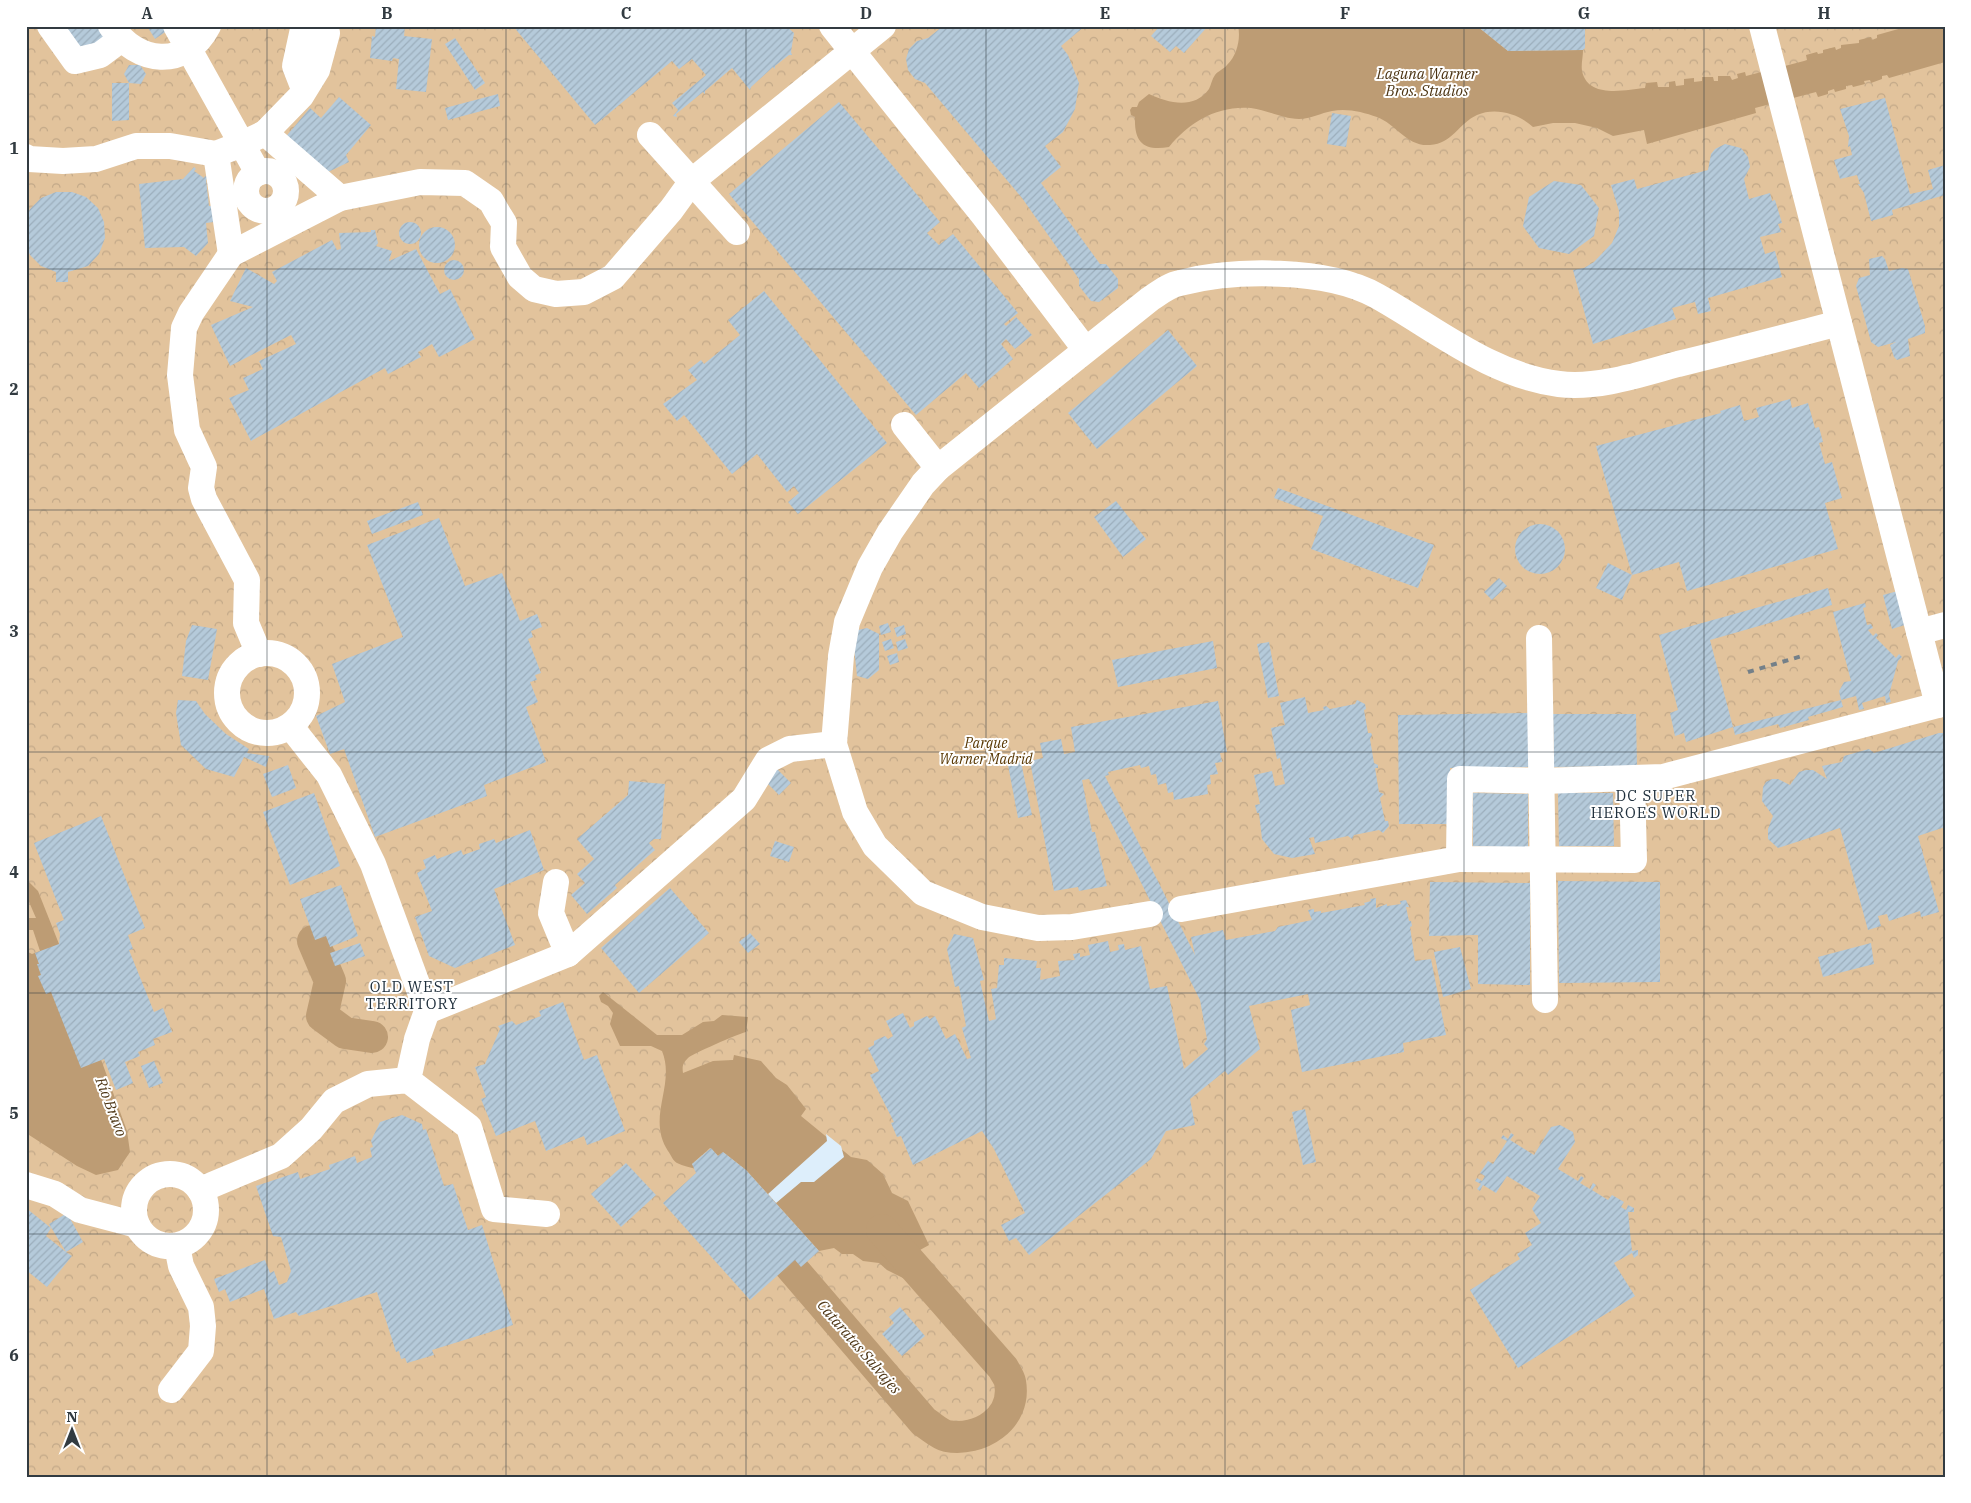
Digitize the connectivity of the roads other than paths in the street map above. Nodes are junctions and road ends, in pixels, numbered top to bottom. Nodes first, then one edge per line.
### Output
1 (50, 26) edge
2 (176, 26) edge
3 (208, 26) edge
4 (306, 26) edge
5 (325, 26) edge
6 (832, 26) edge
7 (883, 26) edge
8 (1762, 26) edge
9 (116, 33) edge
10 (189, 49) junction
11 (853, 52) junction
12 (304, 89) junction
13 (265, 133) junction
14 (650, 135) dead end
15 (242, 144) junction
16 (216, 154) junction
17 (26, 157) edge
18 (692, 181) junction
19 (340, 198) junction
20 (280, 217) junction
21 (737, 232) dead end
22 (231, 254) junction
23 (1839, 323) junction
24 (1086, 349) junction
25 (904, 426) dead end
26 (938, 468) junction
27 (1945, 625) edge
28 (1919, 632) junction
29 (1539, 638) dead end
30 (259, 654) junction
31 (1941, 704) edge
32 (290, 727) junction
33 (834, 744) junction
34 (1632, 779) junction
35 (1542, 781) junction
36 (1459, 859) junction
37 (1543, 859) junction
38 (556, 882) dead end
39 (1181, 909) dead end
40 (1150, 914) dead end
41 (568, 954) junction
42 (1545, 1000) dead end
43 (427, 1010) junction
44 (408, 1080) junction
45 (37, 1183) edge
46 (200, 1190) junction
47 (547, 1214) dead end
48 (137, 1225) junction
49 (177, 1246) junction
50 (171, 1390) dead end

1 - 9 street
2 - 10 street
3 - 10 street
4 - 12 street
5 - 12 street
6 - 11 street
7 - 11 street
8 - 23 street
9 - 10 street
10 - 15 street
11 - 18 street
11 - 24 street
12 - 13 street
13 - 15 street
13 - 19 street
14 - 18 street
15 - 16 street
15 - 20 street
16 - 17 street
16 - 22 street
18 - 19 street
18 - 21 street
19 - 20 street
20 - 22 street
22 - 30 street
23 - 24 street
23 - 28 street
24 - 26 street
25 - 26 street
26 - 33 street
27 - 28 street
28 - 31 street
29 - 35 street
30 - 32 street
30 - 32 street
31 - 34 street
32 - 43 street
33 - 40 street
33 - 41 street
34 - 35 street
34 - 37 street
35 - 36 street
35 - 37 street
36 - 37 street
36 - 39 street
37 - 42 street
38 - 41 street
41 - 43 street
43 - 44 street
44 - 46 street
44 - 47 street
45 - 48 street
46 - 48 street
46 - 49 street
48 - 49 street
49 - 50 street

